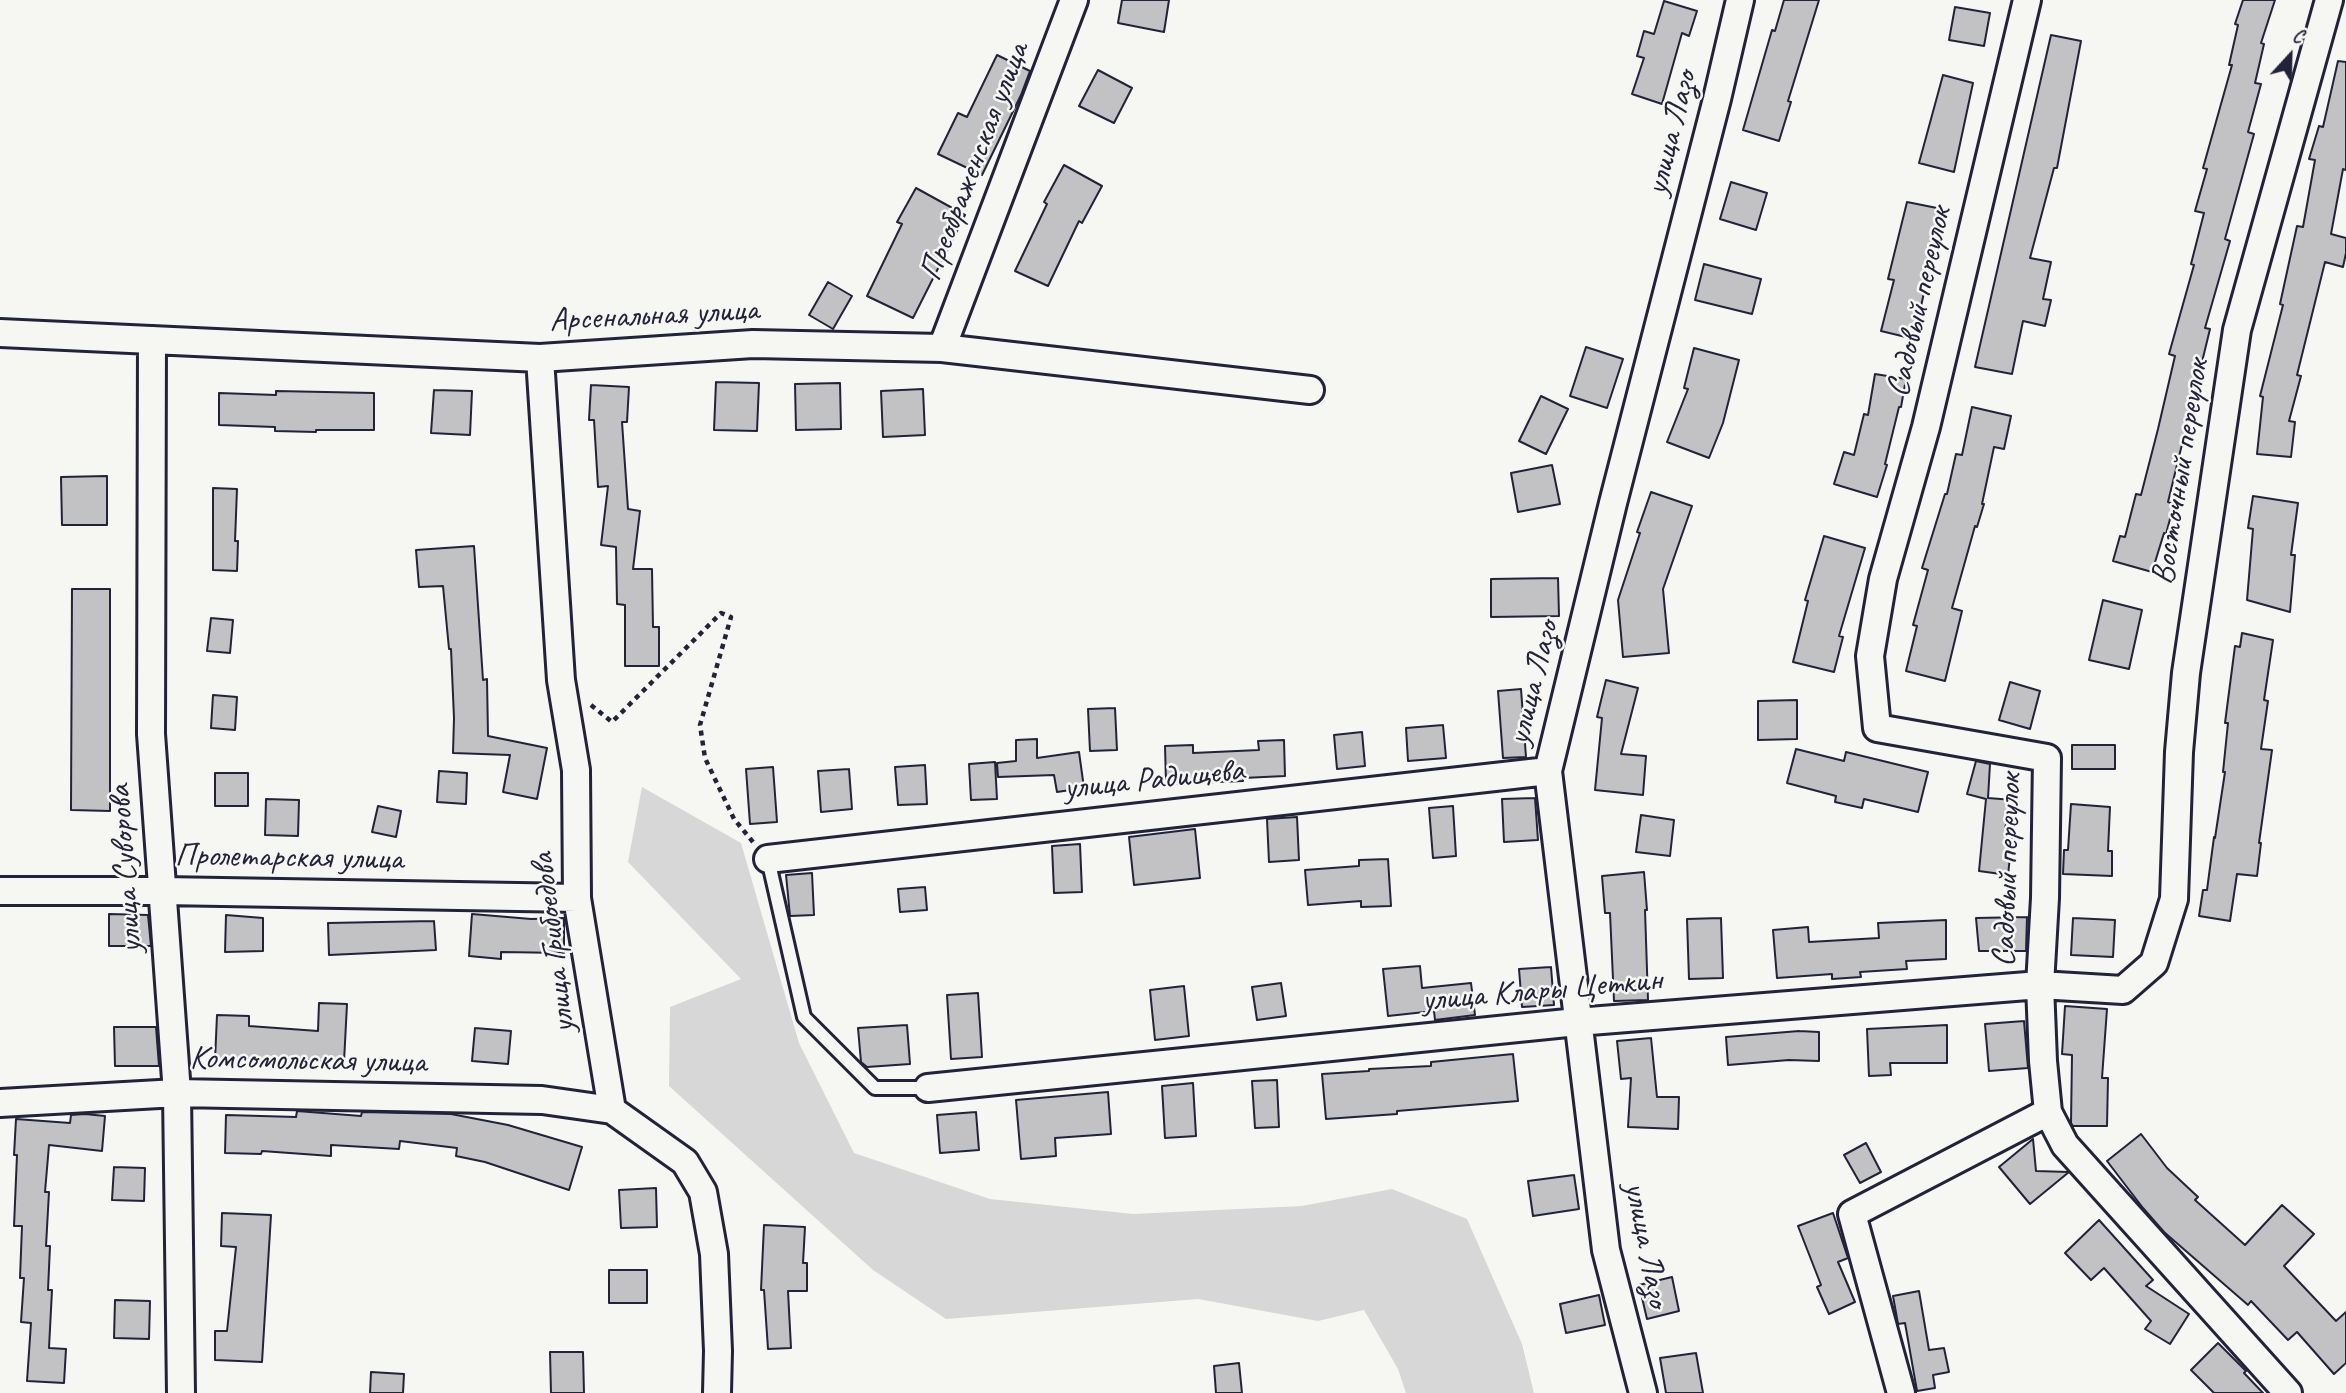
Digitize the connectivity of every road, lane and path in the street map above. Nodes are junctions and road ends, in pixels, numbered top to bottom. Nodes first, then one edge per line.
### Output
1 (1074, 0) edge
2 (1740, 0) edge
3 (2027, 0) edge
4 (2329, 0) edge
5 (0, 333) edge
6 (152, 340) junction
7 (942, 348) junction
8 (540, 358) junction
9 (1310, 390) dead end
10 (612, 722) dead end
11 (1548, 771) junction
12 (733, 819) dead end
13 (768, 859) joint
14 (0, 891) edge
15 (163, 891) junction
16 (577, 898) junction
17 (2154, 963) joint
18 (2040, 985) junction
19 (1577, 1022) junction
20 (928, 1088) joint
21 (177, 1093) junction
22 (0, 1103) edge
23 (612, 1110) junction
24 (2048, 1112) junction
25 (181, 1393) edge
26 (717, 1393) edge
27 (1643, 1393) edge
28 (1901, 1393) edge
29 (2288, 1393) edge

1 - 7 street, Преображенская улица
2 - 11 street, улица Лазо
3 - 18 street, Садовый переулок
4 - 17 street, Восточный переулок
5 - 6 street, Арсенальная улица
6 - 8 street, Арсенальная улица
6 - 15 street, улица Суворова
7 - 8 street, Арсенальная улица
7 - 9 street, Арсенальная улица
8 - 16 street, улица Грибоедова
10 - 12 path
11 - 13 street, улица Радищева
11 - 19 street, улица Лазо
13 - 20 lane
14 - 15 street, Пролетарская улица
15 - 16 street, Пролетарская улица
15 - 21 street, улица Суворова
16 - 23 street, улица Грибоедова
17 - 18 street, улица Клары Цеткин
18 - 19 street, улица Клары Цеткин
18 - 24 street, Садовый переулок
19 - 20 street, улица Клары Цеткин
19 - 27 street, улица Лазо
21 - 22 street, Комсомольская улица
21 - 23 street, Комсомольская улица
21 - 25 street, улица Суворова
23 - 26 street
24 - 28 street
24 - 29 street, Садовый переулок

